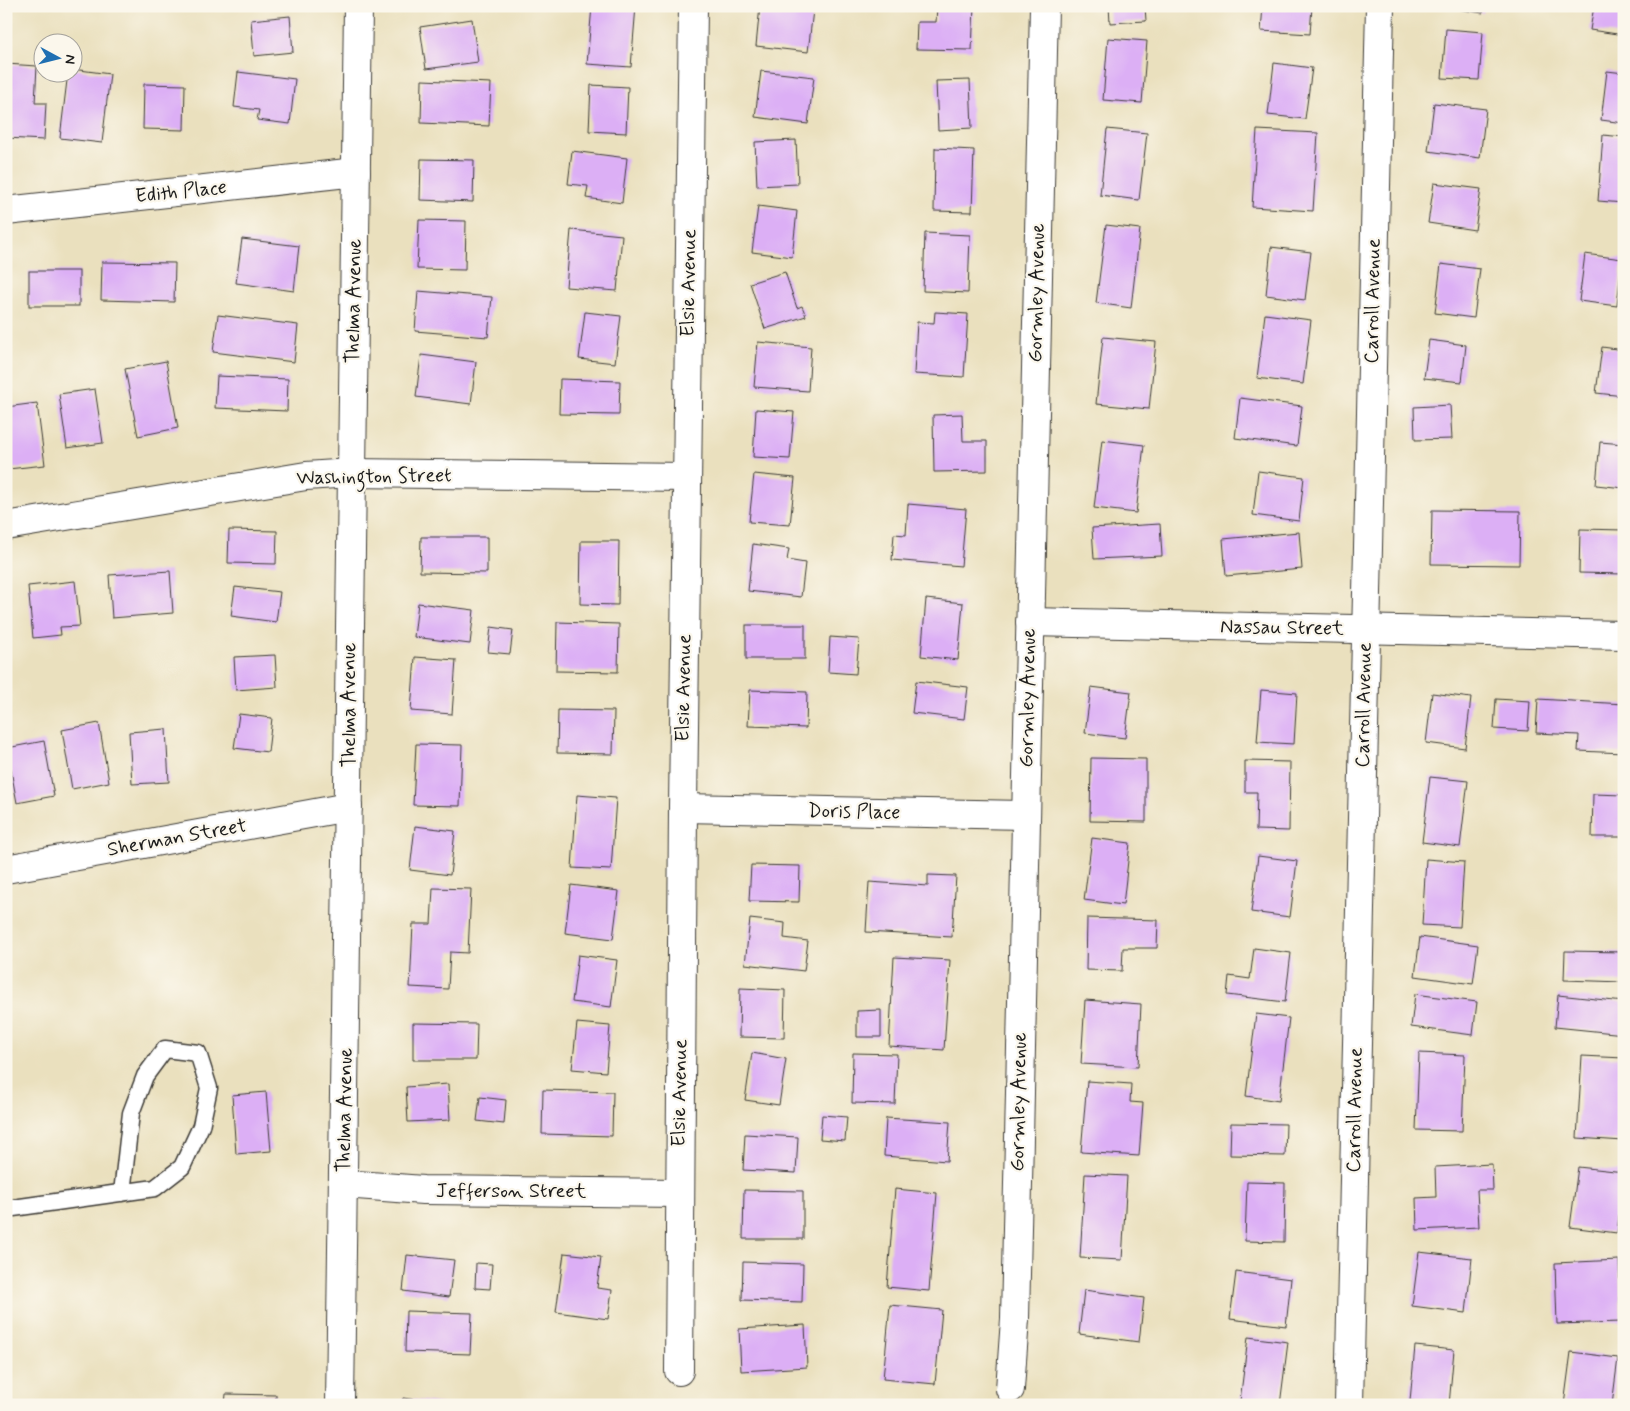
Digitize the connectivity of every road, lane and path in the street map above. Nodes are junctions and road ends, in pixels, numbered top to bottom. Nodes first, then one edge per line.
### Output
1 (358, 6) edge
2 (693, 6) edge
3 (1044, 6) edge
4 (1380, 6) edge
5 (356, 172) junction
6 (6, 211) edge
7 (351, 473) junction
8 (687, 477) junction
9 (6, 526) edge
10 (1030, 622) junction
11 (1366, 630) junction
12 (1624, 635) edge
13 (348, 807) junction
14 (683, 808) junction
15 (1025, 815) junction
16 (6, 869) edge
17 (344, 1184) junction
18 (122, 1193) junction
19 (679, 1193) junction
20 (6, 1209) edge
21 (679, 1371) dead end
22 (1010, 1389) dead end
23 (340, 1405) edge
24 (1349, 1405) edge

1 - 5 street, Thelma Avenue
2 - 8 street, Elsie Avenue
3 - 10 street, Gormley Avenue
4 - 11 street, Carroll Avenue
5 - 6 street, Edith Place
5 - 7 street, Thelma Avenue
7 - 8 street, Washington Street
7 - 9 street, Washington Street
7 - 13 street, Thelma Avenue
8 - 14 street, Elsie Avenue
10 - 11 street, Nassau Street
10 - 15 street, Gormley Avenue
11 - 12 street, Nassau Street
11 - 24 street, Carroll Avenue
13 - 16 street, Sherman Street
13 - 17 street, Thelma Avenue
14 - 15 street, Doris Place
14 - 19 street, Elsie Avenue
15 - 22 street, Gormley Avenue
17 - 19 street, Jefferson Street
17 - 23 street, Thelma Avenue
18 - 18 lane
18 - 20 lane
19 - 21 street, Elsie Avenue

